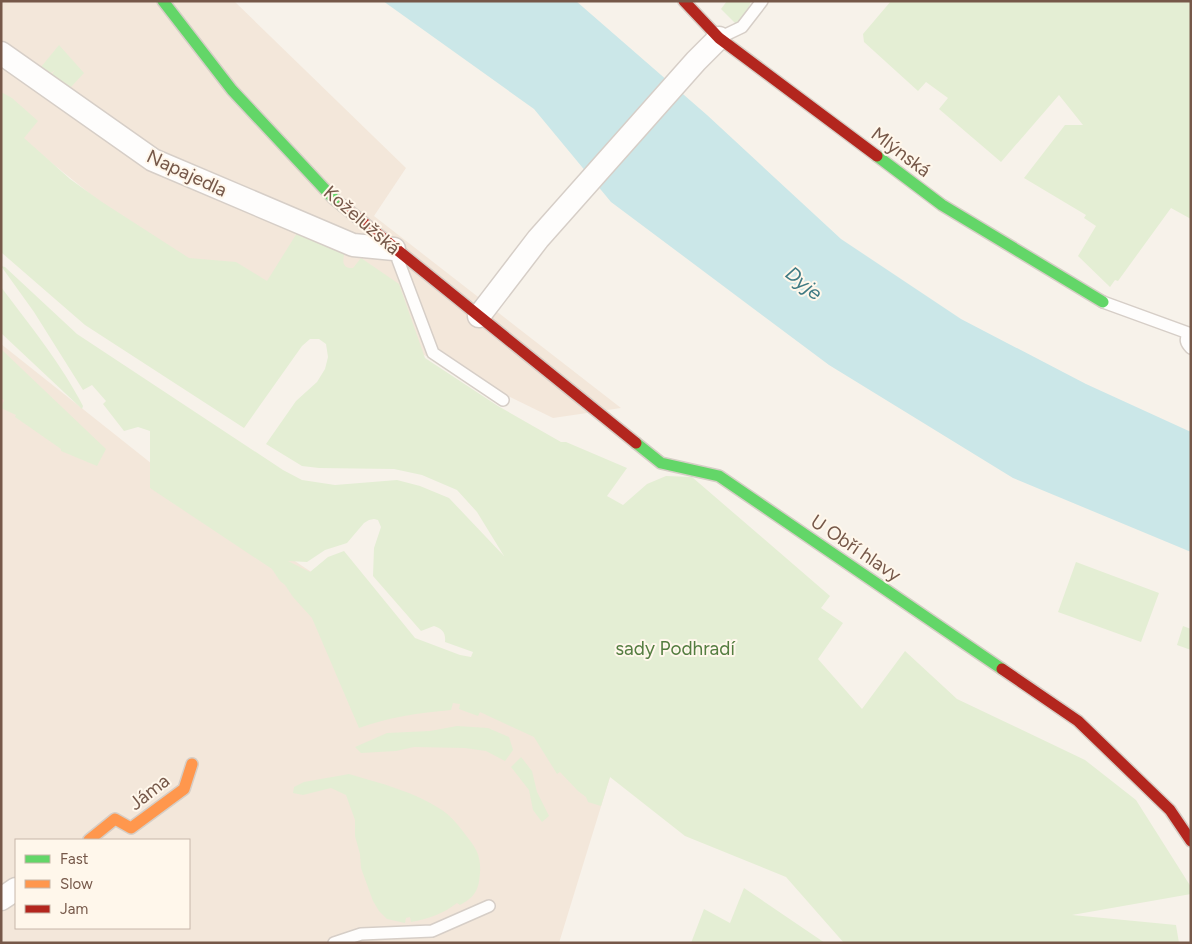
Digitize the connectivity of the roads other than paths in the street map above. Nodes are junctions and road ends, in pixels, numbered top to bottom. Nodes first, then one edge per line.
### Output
1 (163, 1) edge
2 (684, 1) edge
3 (762, 1) edge
4 (719, 38) junction
5 (1, 53) edge
6 (394, 249) junction
7 (1102, 302) joint
8 (479, 316) junction
9 (1189, 334) edge
10 (1191, 348) edge
11 (503, 400) dead end
12 (192, 764) dead end
13 (90, 839) edge
14 (1191, 841) edge
15 (15, 890) edge
16 (1, 899) edge
17 (489, 906) dead end
18 (334, 943) edge

1 - 6 street, Koželužská
2 - 4 street, Mlýnská
3 - 4 lane
4 - 7 street, Mlýnská
4 - 8 street
5 - 6 street, Napajedla
6 - 8 street, Koželužská
6 - 11 lane
7 - 9 lane
8 - 14 street, U Obří hlavy
9 - 10 lane
12 - 13 street, Jáma
15 - 16 street
17 - 18 lane

